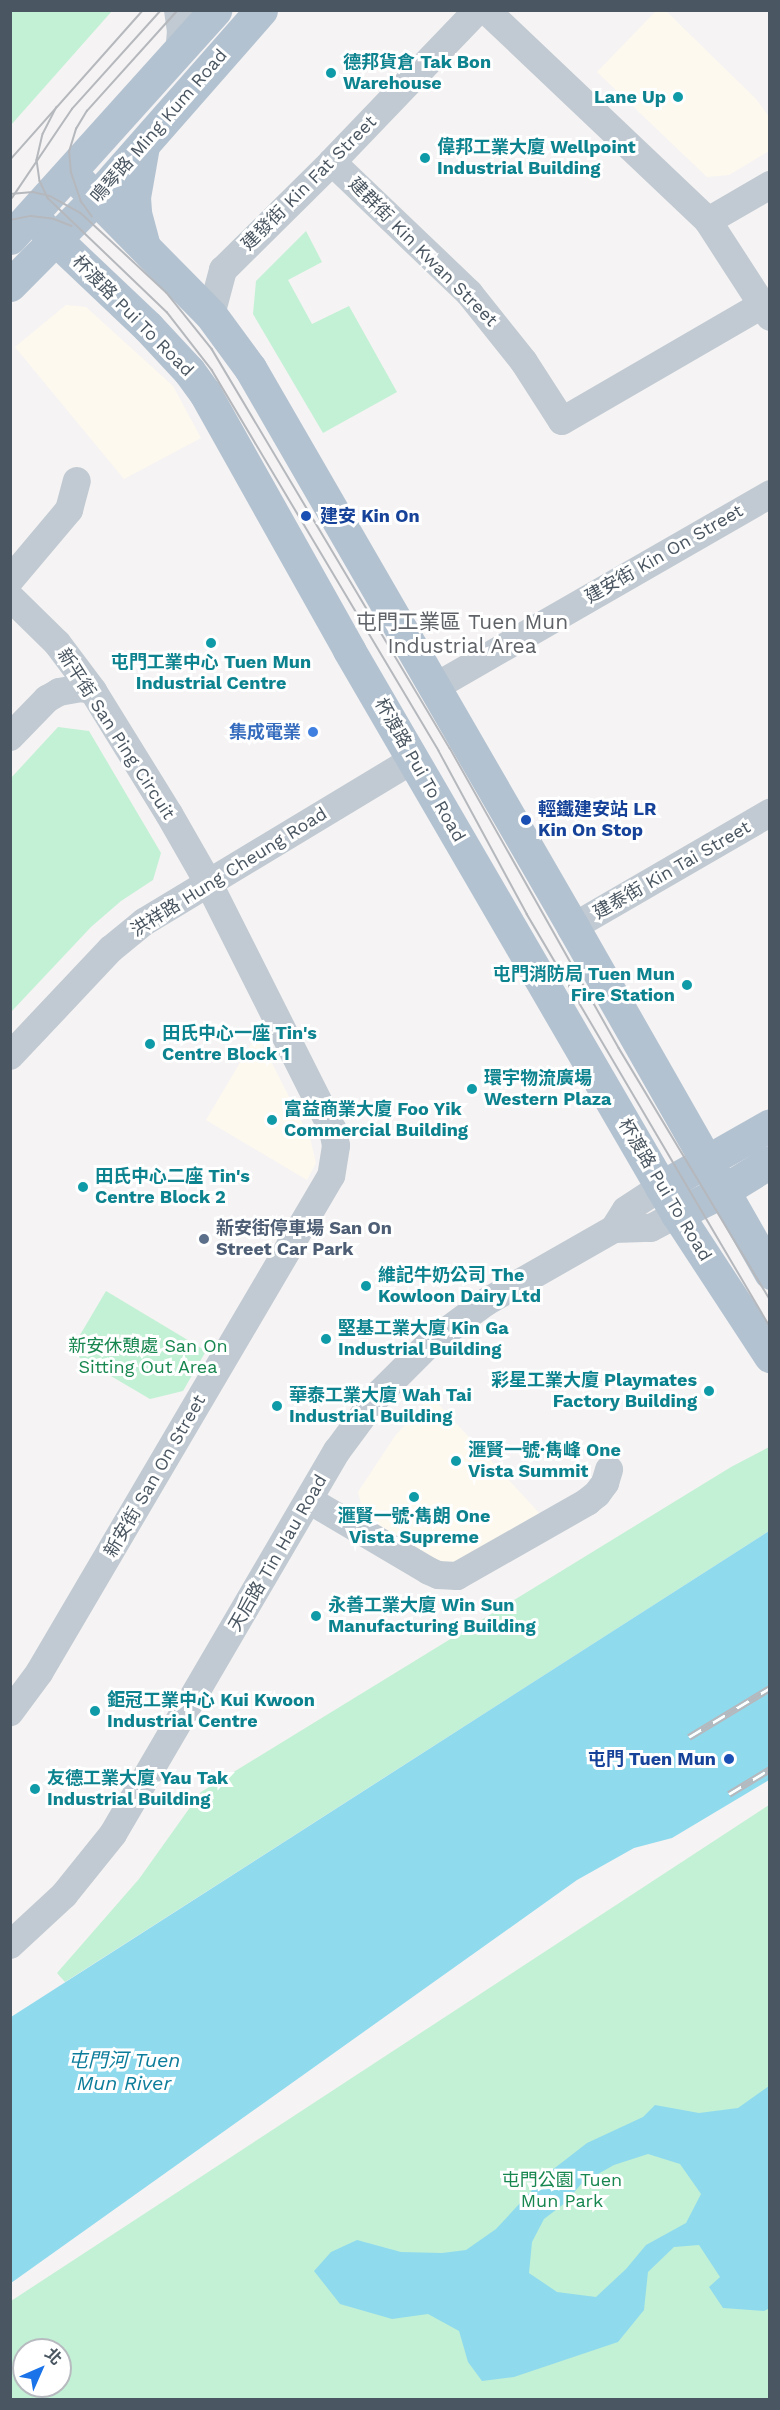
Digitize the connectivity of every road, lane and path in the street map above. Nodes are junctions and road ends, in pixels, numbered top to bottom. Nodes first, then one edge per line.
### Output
1 (178, 10) edge
2 (215, 10) edge
3 (261, 10) edge
4 (478, 10) edge
5 (486, 10) edge
6 (179, 53) junction
7 (144, 144) junction
8 (332, 162) junction
9 (71, 173) junction
10 (770, 185) edge
11 (96, 198) junction
12 (708, 221) junction
13 (21, 227) edge
14 (55, 238) junction
15 (144, 246) junction
16 (10, 285) edge
17 (766, 311) edge
18 (211, 315) junction
19 (77, 481) dead end
20 (770, 494) edge
21 (10, 580) edge
22 (10, 597) edge
23 (435, 687) junction
24 (93, 691) junction
25 (10, 737) edge
26 (414, 759) junction
27 (770, 813) edge
28 (208, 882) junction
29 (573, 927) junction
30 (10, 1056) edge
31 (770, 1125) edge
32 (706, 1162) junction
33 (770, 1162) edge
34 (723, 1191) junction
35 (669, 1201) junction
36 (770, 1273) edge
37 (770, 1356) edge
38 (609, 1470) dead end
39 (309, 1500) junction
40 (10, 1712) edge
41 (10, 1945) edge

1 - 6 street
2 - 6 main road, 鳴琴路 Ming Kum Road
3 - 7 main road, 鳴琴路 Ming Kum Road
4 - 8 street, 建發街 Kin Fat Street
5 - 12 street
6 - 9 main road, 鳴琴路 Ming Kum Road
7 - 11 main road, 鳴琴路 Ming Kum Road
7 - 15 main road
8 - 17 street, 建群街 Kin Kwan Street
8 - 18 street, 建發街 Kin Fat Street
9 - 11 main road
9 - 13 main road, 鳴琴路 Ming Kum Road
10 - 12 street
11 - 14 main road, 鳴琴路 Ming Kum Road
11 - 15 main road
12 - 17 street
13 - 14 main road, 杯渡路 Pui To Road
14 - 16 main road, 鳴琴路 Ming Kum Road
14 - 26 main road, 杯渡路 Pui To Road
15 - 18 main road
18 - 23 main road
19 - 21 street
20 - 23 street, 建安街 Kin On Street
22 - 24 street, 新平街 San Ping Circuit
23 - 29 main road
24 - 25 street
24 - 28 street, 新平街 San Ping Circuit
26 - 28 street, 洪祥路 Hung Cheung Road
26 - 35 main road, 杯渡路 Pui To Road
27 - 29 street, 建泰街 Kin Tai Street
28 - 30 street, 洪祥路 Hung Cheung Road
28 - 40 street, 新安街 San On Street
29 - 32 main road
31 - 32 main road
32 - 34 main road
32 - 35 main road
33 - 34 main road
34 - 35 main road
34 - 36 main road
35 - 37 main road, 杯渡路 Pui To Road
35 - 39 street, 天后路 Tin Hau Road
38 - 39 street
39 - 41 street, 天后路 Tin Hau Road

